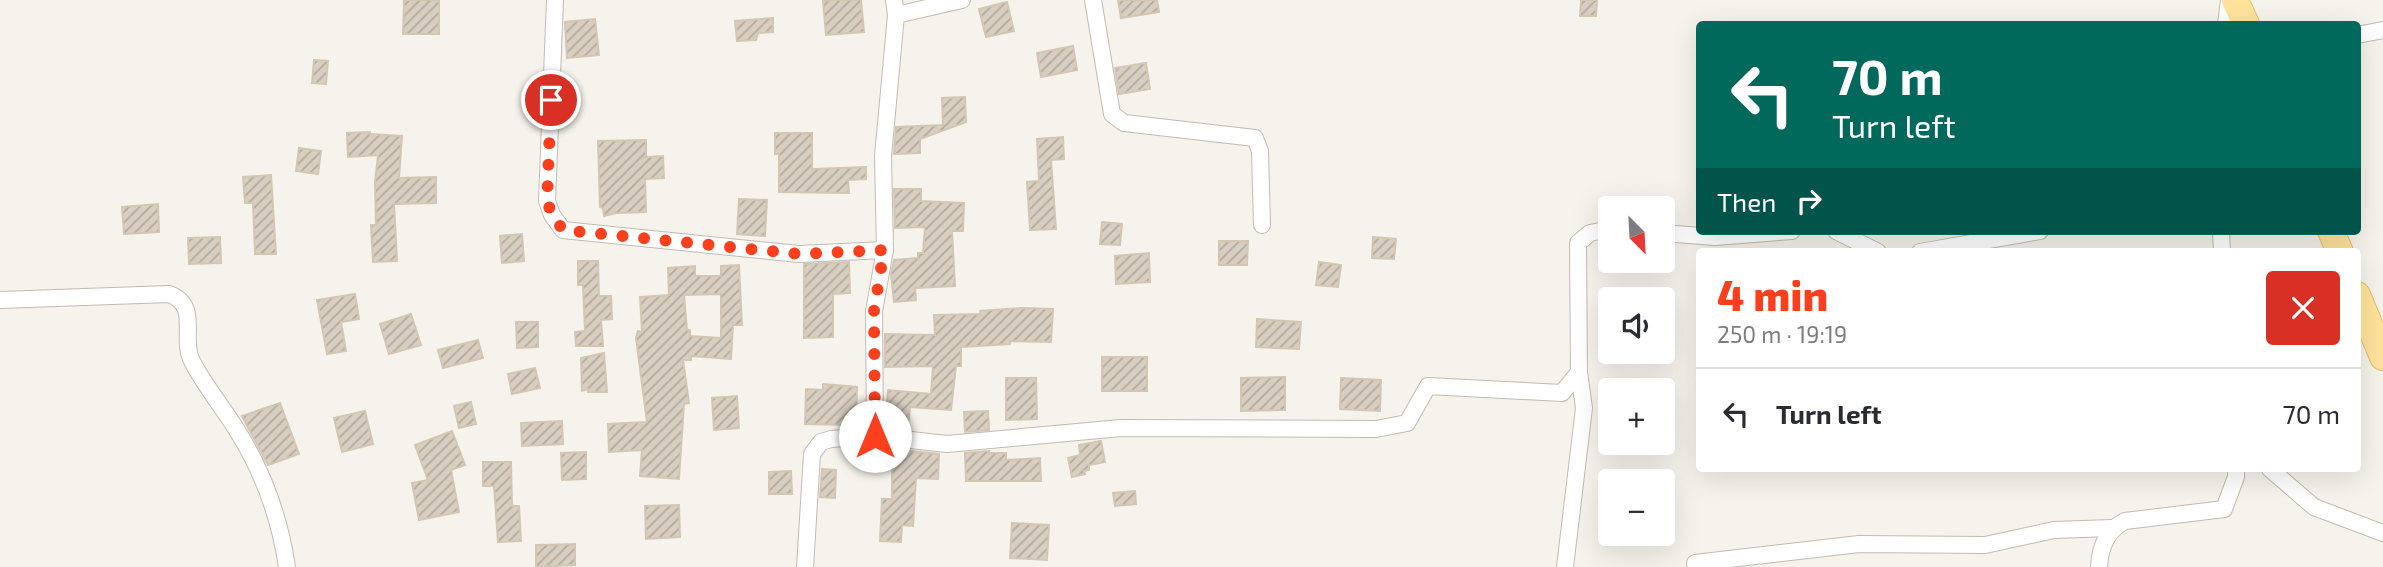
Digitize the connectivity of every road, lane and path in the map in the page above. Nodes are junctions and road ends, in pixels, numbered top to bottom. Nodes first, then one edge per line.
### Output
1 (555, 0) edge
2 (962, 0) edge
3 (1093, 0) edge
4 (2229, 0) edge
5 (2235, 0) edge
6 (895, 7) edge
7 (2227, 21) edge
8 (2245, 21) edge
9 (2383, 30) edge
10 (2361, 33) edge
11 (1262, 225) dead end
12 (1598, 231) edge
13 (1675, 234) edge
14 (1741, 235) edge
15 (1844, 235) edge
16 (2017, 235) edge
17 (1870, 248) edge
18 (1943, 248) edge
19 (884, 250) junction
20 (0, 300) edge
21 (2361, 305) edge
22 (2383, 357) edge
23 (1579, 372) junction
24 (875, 436) junction
25 (2236, 472) edge
26 (2273, 472) edge
27 (2112, 528) junction
28 (2383, 533) edge
29 (1695, 563) dead end
30 (287, 567) edge
31 (805, 567) edge
32 (1565, 567) edge
33 (2099, 567) edge

1 - 19 street
2 - 6 street
3 - 11 street
4 - 7 street
5 - 8 main road
6 - 19 street
9 - 10 street
12 - 23 street
13 - 14 street
15 - 17 street
16 - 18 street
19 - 24 street
20 - 30 street
21 - 22 main road
23 - 24 street
23 - 32 street
24 - 31 street
25 - 27 street
26 - 28 street
27 - 29 street
27 - 33 street

